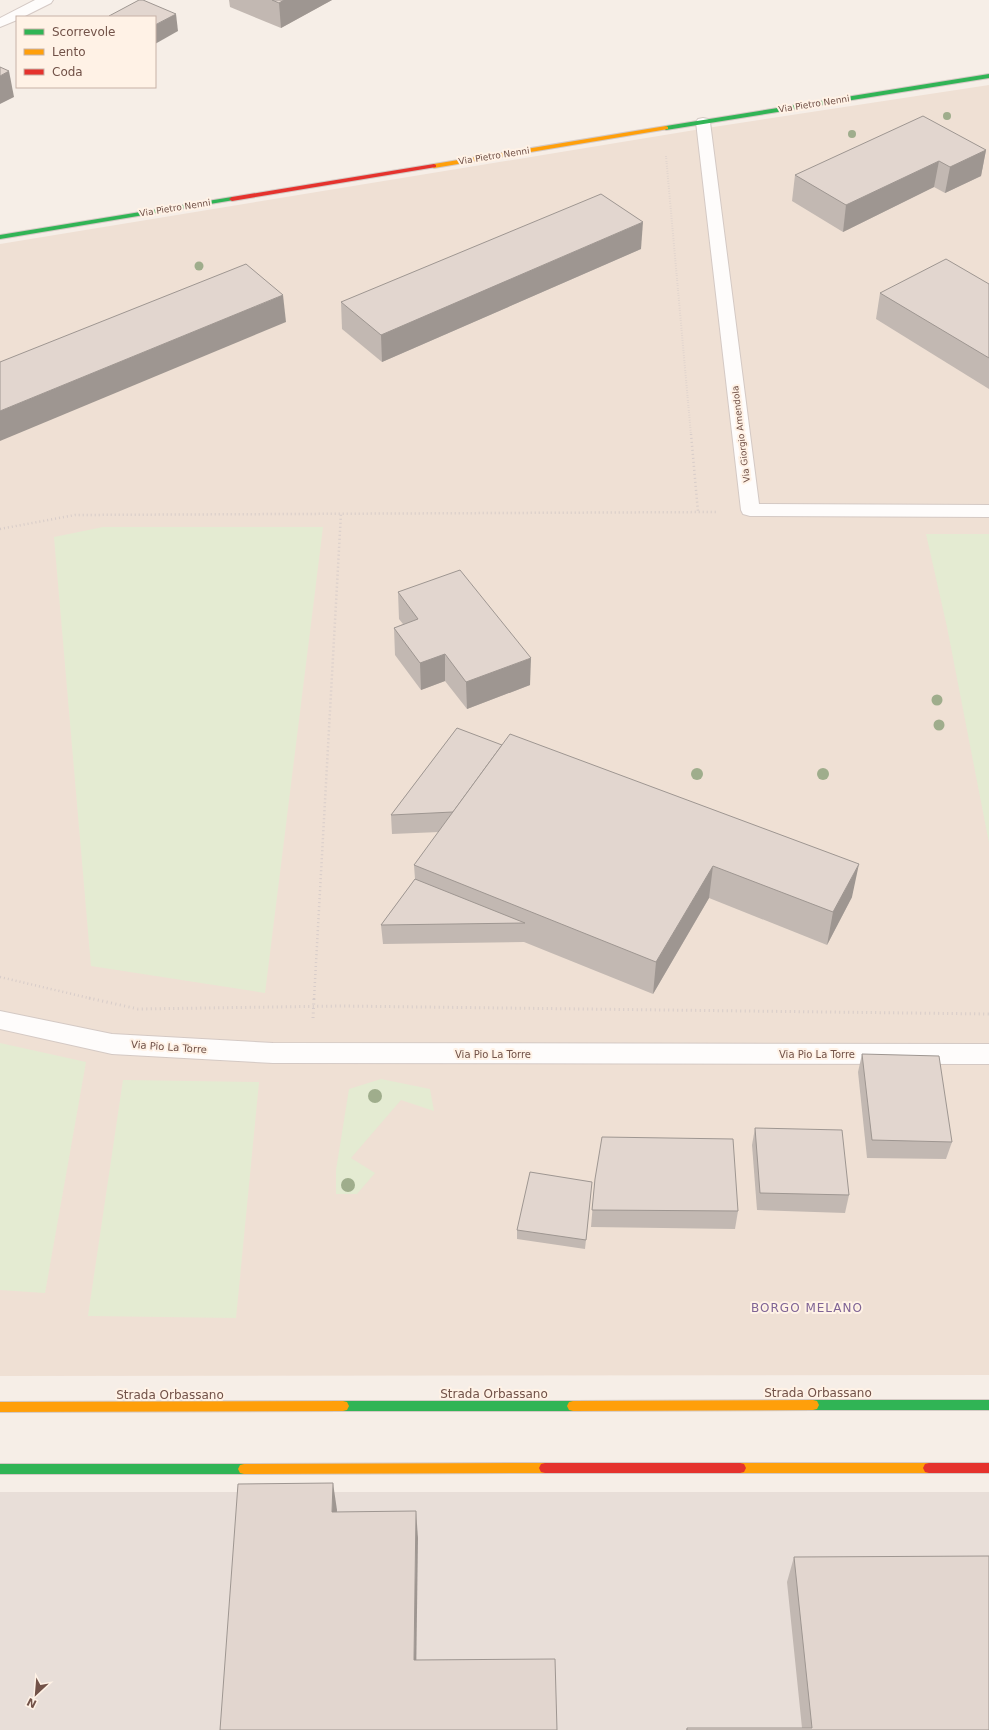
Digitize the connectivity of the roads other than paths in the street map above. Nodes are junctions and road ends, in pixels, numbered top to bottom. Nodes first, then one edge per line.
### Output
1 (46, 0) edge
2 (0, 23) edge
3 (989, 76) edge
4 (703, 122) junction
5 (0, 237) edge
6 (989, 511) edge
7 (0, 1020) edge
8 (989, 1054) edge
9 (989, 1405) edge
10 (0, 1407) edge
11 (989, 1468) edge
12 (0, 1469) edge

1 - 2 street
3 - 4 main road, Via Pietro Nenni
4 - 5 main road, Via Pietro Nenni
4 - 6 street, Via Giorgio Amendola
7 - 8 street, Via Pio La Torre
9 - 10 main road, Strada Orbassano
11 - 12 main road

